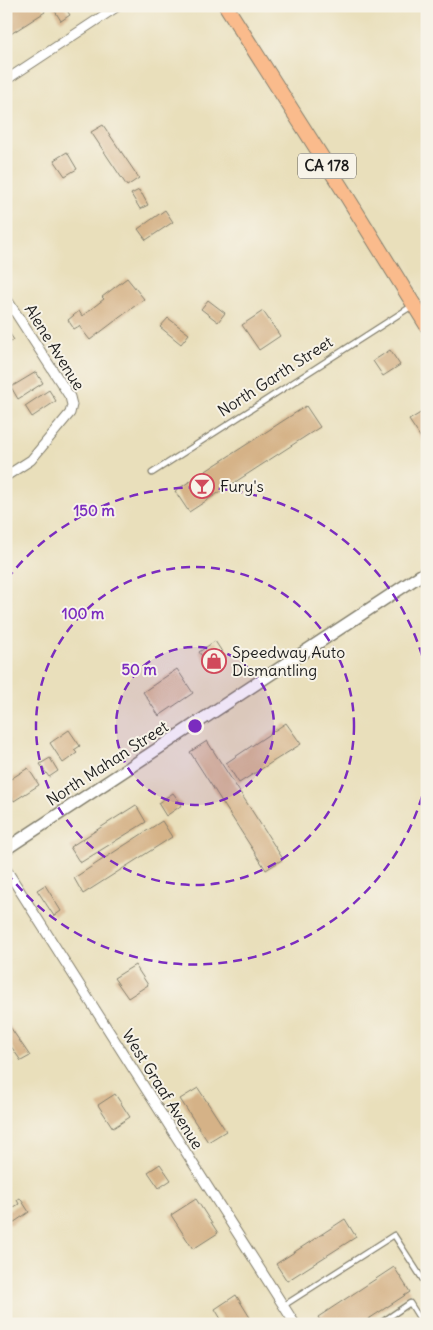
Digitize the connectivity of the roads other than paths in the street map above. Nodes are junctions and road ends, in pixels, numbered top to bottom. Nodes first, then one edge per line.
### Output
1 (118, 6) edge
2 (226, 6) edge
3 (6, 80) edge
4 (6, 298) edge
5 (414, 305) junction
6 (427, 326) edge
7 (152, 473) dead end
8 (6, 476) edge
9 (427, 571) edge
10 (6, 849) edge
11 (6, 869) edge
12 (427, 1286) edge
13 (283, 1306) junction
14 (295, 1324) edge
15 (379, 1324) edge
16 (423, 1324) edge

1 - 3 street
2 - 5 main road, CA 178
4 - 8 street, Alene Avenue
5 - 6 main road, CA 178
5 - 7 lane, North Garth Street
9 - 10 street, North Mahan Street
11 - 13 street, West Graaf Avenue
12 - 13 lane
13 - 14 street, West Graaf Avenue
15 - 16 lane

